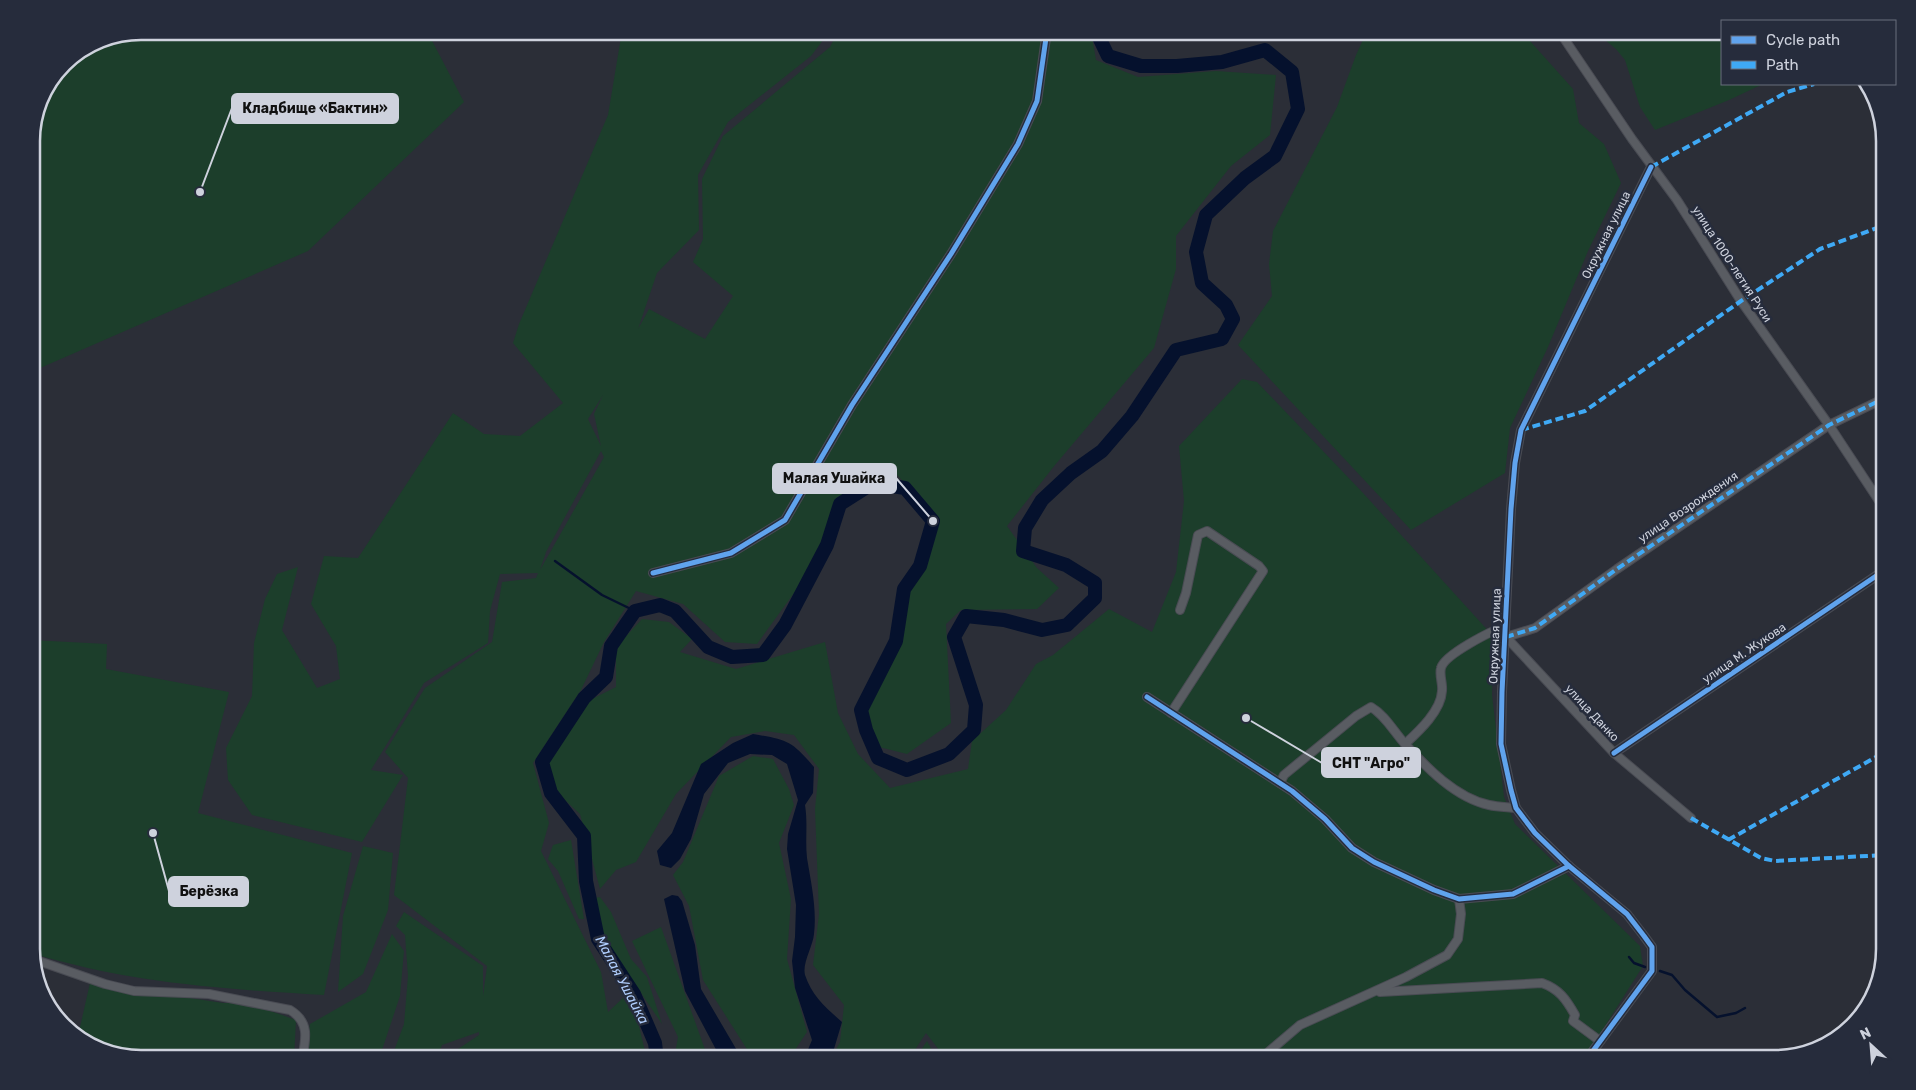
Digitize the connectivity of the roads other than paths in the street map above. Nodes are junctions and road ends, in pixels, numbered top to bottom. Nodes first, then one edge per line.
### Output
1 (1046, 40) edge
2 (1565, 40) edge
3 (1651, 166) junction
4 (1876, 402) edge
5 (1829, 425) junction
6 (1876, 496) edge
7 (652, 573) dead end
8 (1876, 576) edge
9 (1180, 610) dead end
10 (1505, 627) junction
11 (1506, 637) junction
12 (1147, 697) dead end
13 (1171, 713) junction
14 (1405, 744) junction
15 (1614, 753) junction
16 (1280, 783) junction
17 (1516, 808) junction
18 (1691, 818) dead end
19 (1569, 866) junction
20 (1459, 899) junction
21 (41, 962) edge
22 (1370, 993) junction
23 (1600, 1041) junction
24 (303, 1050) edge
25 (1271, 1050) edge
26 (1594, 1050) edge

1 - 7 street
2 - 3 street, улица 1000-летия Руси
3 - 5 street, улица 1000-летия Руси
3 - 10 street, Окружная улица
4 - 5 street, улица Возрождения
5 - 6 street, улица 1000-летия Руси
5 - 11 street, улица Возрождения
8 - 15 street, улица М. Жукова
9 - 13 street
10 - 11 street, Окружная улица
10 - 14 street
11 - 15 street, улица Данко
11 - 17 street, Окружная улица
12 - 13 street
13 - 16 street
14 - 16 street
14 - 17 street
15 - 18 street, улица Данко
16 - 20 street
17 - 19 street, Окружная улица
19 - 20 street
19 - 23 street, Окружная улица
20 - 22 street
21 - 24 street
22 - 23 street
22 - 25 street
23 - 26 street, Окружная улица

